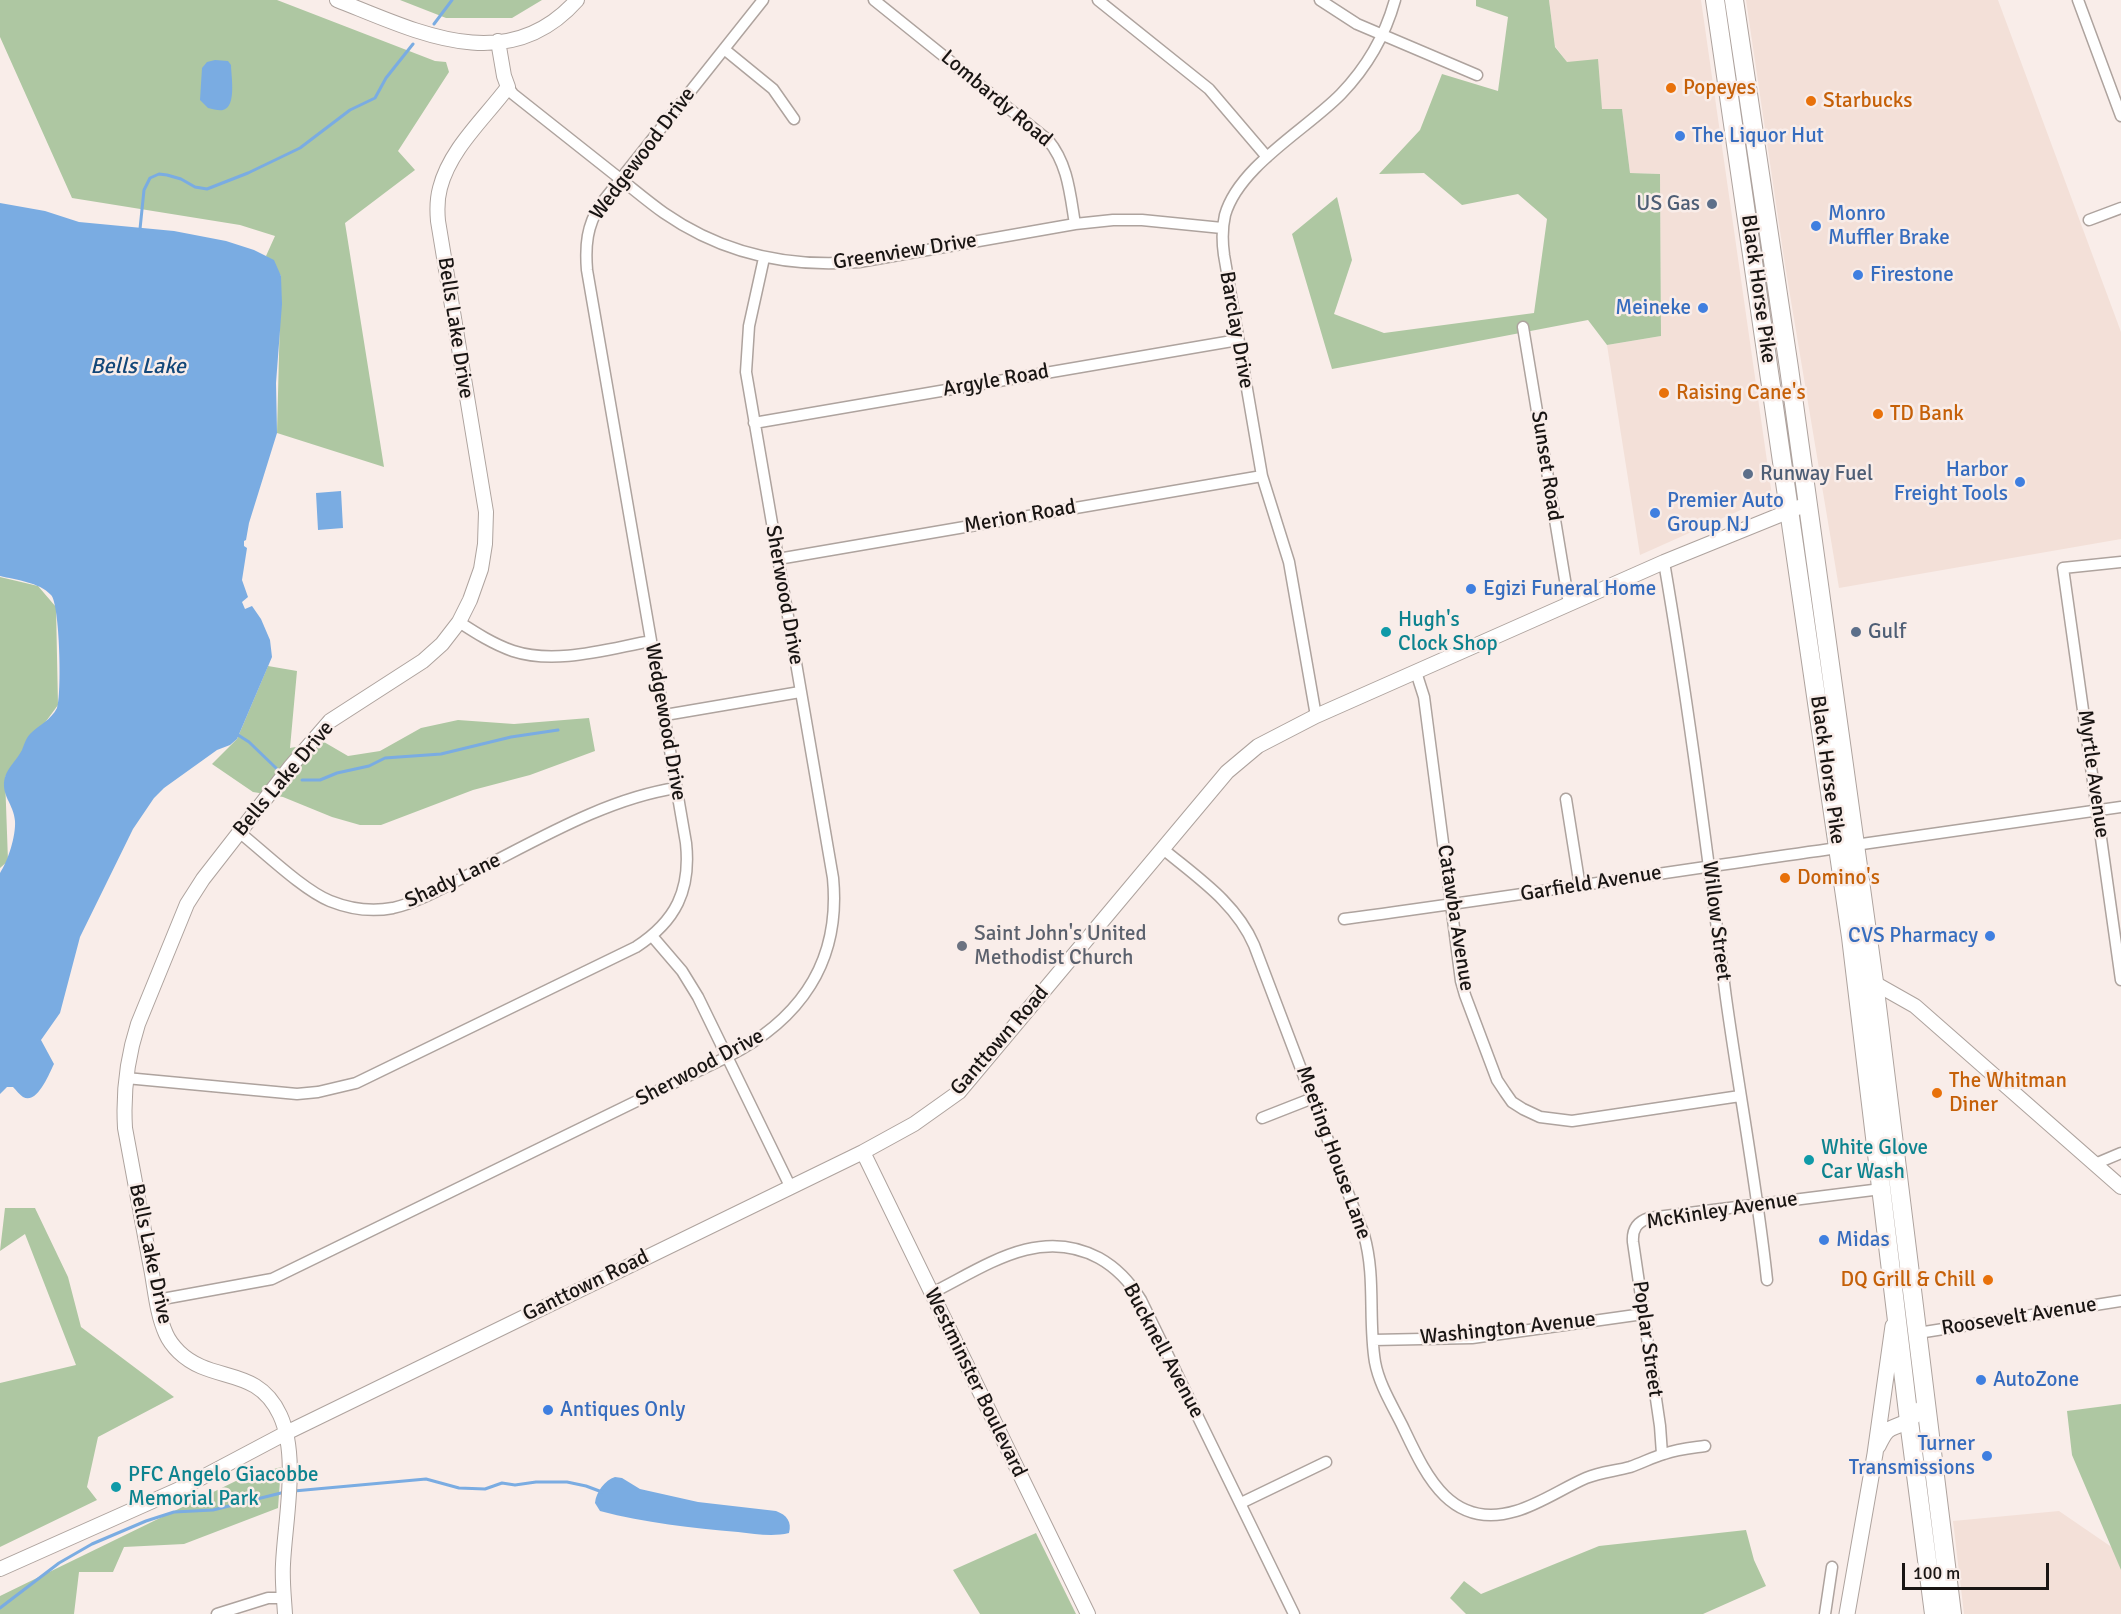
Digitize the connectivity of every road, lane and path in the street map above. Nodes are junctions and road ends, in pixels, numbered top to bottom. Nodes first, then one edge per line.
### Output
1 (337, 0) edge
2 (577, 0) edge
3 (763, 0) edge
4 (874, 0) edge
5 (1098, 0) edge
6 (1320, 0) edge
7 (1395, 0) edge
8 (1715, 0) edge
9 (1724, 0) edge
10 (1734, 0) edge
11 (2078, 0) edge
12 (1382, 35) junction
13 (498, 41) junction
14 (724, 49) junction
15 (1743, 65) junction
16 (1478, 75) dead end
17 (508, 87) junction
18 (2121, 116) edge
19 (794, 119) dead end
20 (1267, 157) junction
21 (620, 179) junction
22 (2121, 208) edge
23 (2089, 220) dead end
24 (1075, 224) junction
25 (1222, 228) junction
26 (764, 258) junction
27 (1523, 327) dead end
28 (1238, 340) junction
29 (754, 423) junction
30 (1262, 476) junction
31 (1807, 504) junction
32 (1790, 511) junction
33 (778, 558) junction
34 (1664, 562) junction
35 (2121, 562) edge
36 (1569, 604) junction
37 (459, 622) junction
38 (651, 641) junction
39 (1416, 672) junction
40 (800, 692) junction
41 (665, 716) junction
42 (1317, 716) junction
43 (677, 788) junction
44 (1566, 799) dead end
45 (2121, 807) edge
46 (2097, 810) junction
47 (239, 832) junction
48 (1847, 847) junction
49 (1163, 849) junction
50 (1709, 865) junction
51 (1580, 886) junction
52 (1451, 904) junction
53 (1344, 919) dead end
54 (652, 936) junction
55 (1856, 976) junction
56 (2121, 980) edge
57 (1874, 982) junction
58 (727, 1057) junction
59 (126, 1078) junction
60 (1740, 1096) junction
61 (1313, 1098) junction
62 (1262, 1118) dead end
63 (863, 1152) junction
64 (2121, 1153) edge
65 (2095, 1164) junction
66 (790, 1186) junction
67 (2121, 1187) edge
68 (1881, 1189) junction
69 (1757, 1203) junction
70 (1636, 1225) joint
71 (1767, 1280) dead end
72 (932, 1293) junction
73 (157, 1300) junction
74 (2121, 1301) edge
75 (1896, 1311) junction
76 (1643, 1314) junction
77 (1918, 1333) junction
78 (1373, 1340) junction
79 (1926, 1404) junction
80 (1909, 1421) junction
81 (286, 1433) junction
82 (1705, 1446) dead end
83 (1662, 1454) junction
84 (1875, 1454) junction
85 (1326, 1462) dead end
86 (1241, 1503) junction
87 (1832, 1567) dead end
88 (0, 1569) edge
89 (284, 1598) junction
90 (217, 1614) edge
91 (285, 1614) edge
92 (1088, 1614) edge
93 (1294, 1614) edge
94 (1825, 1614) edge
95 (1847, 1614) edge
96 (1934, 1614) edge
97 (1952, 1614) edge

1 - 13 street
2 - 13 street
3 - 14 street, Wedgewood Drive
4 - 24 street, Lombardy Road
5 - 20 street
6 - 12 street
7 - 12 street, Barclay Drive
8 - 32 highway, Black Horse Pike
9 - 15 highway
10 - 15 highway, Black Horse Pike
11 - 18 street
12 - 16 street
12 - 20 street, Barclay Drive
13 - 17 street
14 - 19 street
14 - 21 street, Wedgewood Drive
15 - 31 highway, Black Horse Pike
17 - 21 street, Greenview Drive
17 - 37 street, Bells Lake Drive
20 - 25 street, Barclay Drive
21 - 26 street, Greenview Drive
21 - 38 street, Wedgewood Drive
22 - 23 street
24 - 25 street, Greenview Drive
24 - 26 street, Greenview Drive
25 - 28 street, Barclay Drive
26 - 29 street, Sherwood Drive
27 - 36 street, Sunset Road
28 - 29 street, Argyle Road
28 - 30 street, Barclay Drive
29 - 33 street, Sherwood Drive
30 - 33 street, Merion Road
30 - 42 street, Barclay Drive
31 - 32 street, Ganttown Road
31 - 48 highway, Black Horse Pike
32 - 34 street, Ganttown Road
32 - 48 highway, Black Horse Pike
33 - 40 street, Sherwood Drive
34 - 36 street, Ganttown Road
34 - 50 street, Willow Street
35 - 46 street, Myrtle Avenue
36 - 39 street, Ganttown Road
37 - 38 street
37 - 47 street, Bells Lake Drive
38 - 41 street, Wedgewood Drive
39 - 42 street, Ganttown Road
39 - 52 street, Catawba Avenue
40 - 41 street
40 - 58 street, Sherwood Drive
41 - 43 street, Wedgewood Drive
42 - 49 street, Ganttown Road
43 - 47 street, Shady Lane
43 - 54 street, Wedgewood Drive
44 - 51 street
45 - 46 street, Garfield Avenue
46 - 48 street, Garfield Avenue
46 - 56 street, Myrtle Avenue
47 - 59 street, Bells Lake Drive
48 - 50 street, Garfield Avenue
48 - 55 highway, Black Horse Pike
48 - 57 highway, Black Horse Pike
49 - 61 street, Meeting House Lane
49 - 63 street, Ganttown Road
50 - 51 street, Garfield Avenue
50 - 60 street, Willow Street
51 - 52 street, Garfield Avenue
52 - 53 street, Garfield Avenue
52 - 60 street, Catawba Avenue
54 - 58 street
54 - 59 street, Wedgewood Drive
55 - 57 street
55 - 68 highway, Black Horse Pike
57 - 65 street
57 - 77 highway, Black Horse Pike
58 - 66 street
58 - 73 street, Sherwood Drive
59 - 73 street, Bells Lake Drive
60 - 69 street, Willow Street
61 - 62 street
61 - 78 street, Meeting House Lane
63 - 66 street, Ganttown Road
63 - 72 street, Westminster Boulevard
64 - 65 street
65 - 67 street
66 - 81 street, Ganttown Road
68 - 69 street, McKinley Avenue
68 - 75 highway, Black Horse Pike
69 - 70 street, McKinley Avenue
69 - 71 street, Willow Street
70 - 76 street, Poplar Street
72 - 86 street, Bucknell Avenue
72 - 92 street, Westminster Boulevard
73 - 81 street, Bells Lake Drive
74 - 77 street, Roosevelt Avenue
75 - 80 highway, Black Horse Pike
75 - 84 main road
76 - 78 street, Washington Avenue
76 - 83 street, Poplar Street
77 - 79 highway, Black Horse Pike
78 - 83 street, Meeting House Lane
79 - 80 main road
79 - 97 highway, Black Horse Pike
80 - 84 main road
80 - 96 highway, Black Horse Pike
81 - 88 street, Ganttown Road
81 - 89 street, Bells Lake Drive
82 - 83 street, Meeting House Lane
84 - 95 main road
85 - 86 street
86 - 93 street, Bucknell Avenue
87 - 94 street
89 - 90 street
89 - 91 street, Bells Lake Drive

